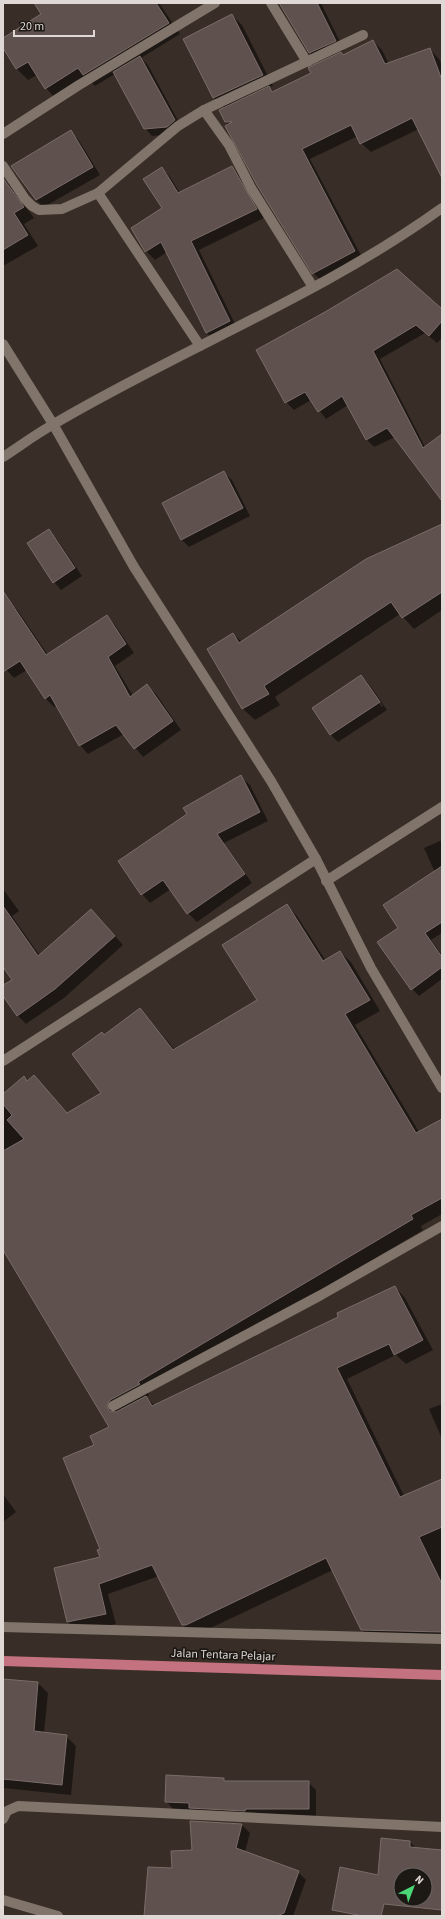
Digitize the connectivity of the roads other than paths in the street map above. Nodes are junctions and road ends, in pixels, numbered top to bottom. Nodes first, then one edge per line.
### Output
1 (215, 3) edge
2 (271, 3) edge
3 (363, 35) dead end
4 (307, 62) junction
5 (204, 110) junction
6 (3, 134) edge
7 (3, 166) edge
8 (98, 193) junction
9 (442, 208) edge
10 (313, 287) junction
11 (3, 344) edge
12 (200, 346) junction
13 (53, 424) junction
14 (3, 457) edge
15 (442, 807) edge
16 (316, 859) junction
17 (326, 881) junction
18 (3, 1061) edge
19 (442, 1088) edge
20 (442, 1226) edge
21 (113, 1406) dead end
22 (3, 1627) edge
23 (442, 1639) edge
24 (3, 1661) edge
25 (442, 1675) edge
26 (3, 1819) edge
27 (442, 1827) edge
28 (3, 1900) edge
29 (58, 1916) edge

1 - 6 street
2 - 4 street
3 - 4 street
4 - 5 street
5 - 8 street
5 - 10 street
7 - 8 street
8 - 12 street
9 - 10 street
10 - 12 street
11 - 13 street
12 - 13 street
13 - 14 street
13 - 16 street
15 - 17 street
16 - 17 street
16 - 18 street
17 - 19 street
20 - 21 street
22 - 23 street
24 - 25 main road, Jalan Tentara Pelajar
26 - 27 street
28 - 29 street

